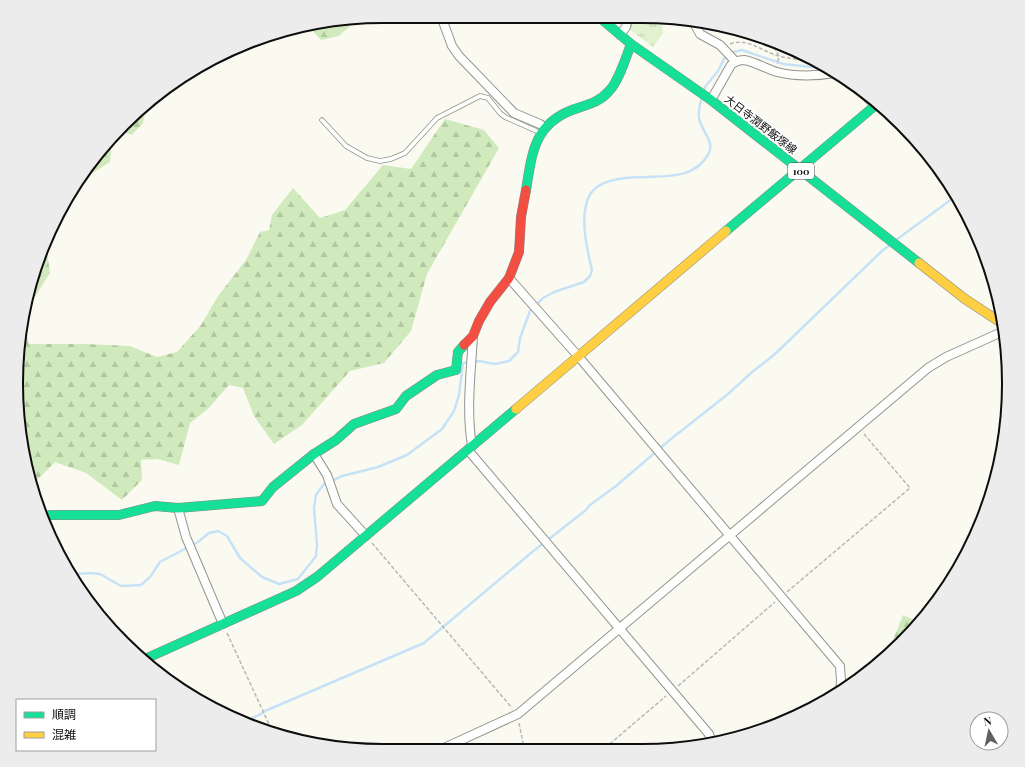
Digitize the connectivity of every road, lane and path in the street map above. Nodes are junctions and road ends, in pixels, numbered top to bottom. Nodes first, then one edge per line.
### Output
1 (444, 23) edge
2 (606, 23) edge
3 (627, 23) edge
4 (696, 27) edge
5 (620, 35) junction
6 (631, 44) junction
7 (774, 48) edge
8 (724, 50) junction
9 (778, 56) junction
10 (797, 58) edge
11 (735, 61) junction
12 (827, 74) edge
13 (711, 100) junction
14 (873, 107) edge
15 (322, 120) dead end
16 (543, 131) junction
17 (800, 170) junction
18 (509, 278) junction
19 (996, 319) edge
20 (999, 333) edge
21 (473, 336) junction
22 (578, 356) junction
23 (470, 448) junction
24 (314, 454) junction
25 (178, 508) junction
26 (48, 516) edge
27 (729, 535) junction
28 (366, 536) junction
29 (223, 624) junction
30 (618, 629) junction
31 (149, 657) edge
32 (841, 684) edge
33 (518, 714) junction
34 (270, 725) edge
35 (710, 737) edge
36 (453, 744) edge
37 (523, 744) edge

1 - 16 street
2 - 5 street, 大日寺潤野飯塚線 / 100
3 - 5 street
4 - 8 street
5 - 6 street, 大日寺潤野飯塚線 / 100
6 - 13 street, 大日寺潤野飯塚線 / 100
6 - 16 street
7 - 9 path
8 - 9 path
8 - 11 street
9 - 10 path
11 - 12 street
11 - 13 street
13 - 17 street, 大日寺潤野飯塚線 / 100
14 - 17 street
15 - 16 lane
16 - 18 street
17 - 19 street, 大日寺潤野飯塚線 / 100
17 - 22 street
18 - 21 street
18 - 22 street
20 - 27 street
21 - 23 street
21 - 24 street
22 - 23 street
22 - 27 street
23 - 28 street
23 - 30 street
24 - 25 street
24 - 28 street
25 - 26 street
25 - 29 street
27 - 30 street
27 - 32 street
28 - 29 street
28 - 33 path
29 - 31 street
29 - 34 path
30 - 33 street
30 - 35 street
33 - 36 street
33 - 37 path

